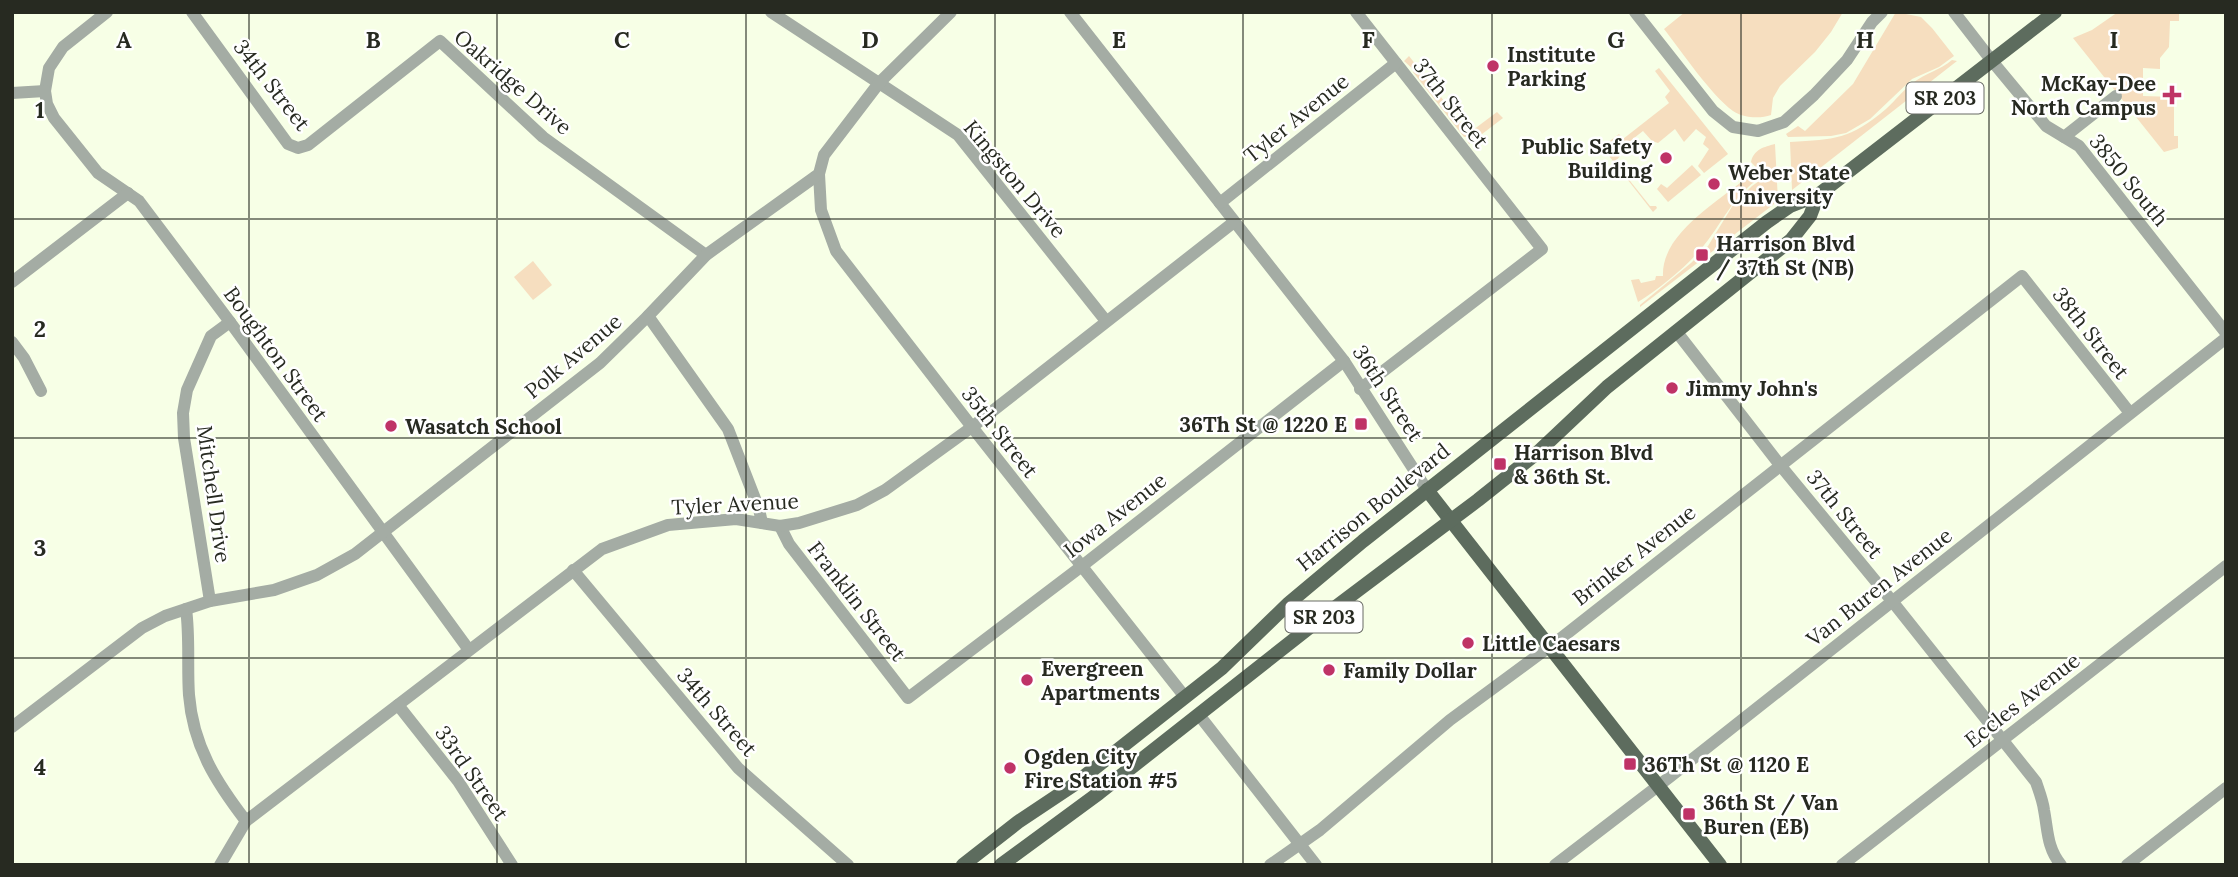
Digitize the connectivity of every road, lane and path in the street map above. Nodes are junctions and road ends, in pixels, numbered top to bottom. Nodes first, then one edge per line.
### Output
1 (107, 12) edge
2 (192, 12) edge
3 (771, 12) edge
4 (951, 12) edge
5 (1070, 12) edge
6 (1356, 12) edge
7 (1635, 12) edge
8 (1882, 12) edge
9 (1954, 12) edge
10 (2055, 12) edge
11 (1873, 17) edge
12 (1992, 61) junction
13 (1396, 63) junction
14 (879, 83) junction
15 (44, 91) junction
16 (12, 93) edge
17 (2116, 96) dead end
18 (2064, 137) junction
19 (298, 148) joint
20 (819, 174) junction
21 (128, 193) junction
22 (1818, 195) junction
23 (1220, 203) junction
24 (1234, 222) junction
25 (706, 255) junction
26 (2022, 276) joint
27 (12, 282) edge
28 (648, 316) junction
29 (1106, 321) junction
30 (229, 322) junction
31 (1676, 331) junction
32 (2226, 336) edge
33 (12, 342) edge
34 (1344, 361) junction
35 (1360, 389) junction
36 (41, 391) dead end
37 (2130, 413) junction
38 (972, 427) junction
39 (1780, 465) junction
40 (1427, 490) junction
41 (1451, 521) junction
42 (762, 523) junction
43 (780, 526) junction
44 (383, 533) junction
45 (1082, 566) junction
46 (2226, 566) edge
47 (573, 570) junction
48 (210, 601) junction
49 (1892, 601) junction
50 (186, 609) junction
51 (1548, 647) junction
52 (468, 650) junction
53 (1185, 697) junction
54 (908, 698) joint
55 (398, 705) junction
56 (1199, 715) junction
57 (12, 727) edge
58 (2001, 741) junction
59 (1659, 786) junction
60 (2226, 788) edge
61 (246, 821) junction
62 (1300, 844) junction
63 (220, 865) edge
64 (512, 865) edge
65 (848, 865) edge
66 (963, 865) edge
67 (1000, 865) edge
68 (1270, 865) edge
69 (1316, 865) edge
70 (1555, 865) edge
71 (1720, 865) edge
72 (1842, 865) edge
73 (2061, 865) edge
74 (2127, 865) edge

1 - 15 street
2 - 19 street, 34th Street
3 - 14 street, Kingston Drive
4 - 14 street
5 - 23 street, 36th Street
6 - 13 street, 37th Street
7 - 11 street
8 - 11 street
9 - 12 street, 3850 South
10 - 12 main road, Harrison Boulevard / SR 203
12 - 18 street, 3850 South
12 - 22 main road, Harrison Boulevard / SR 203
13 - 23 street, Tyler Avenue
13 - 35 street, 37th Street
14 - 20 street
14 - 29 street, Kingston Drive
15 - 16 street
15 - 21 street, Boughton Street
17 - 18 street
18 - 32 street, 3850 South
19 - 25 street, Oakridge Drive
20 - 25 street, Polk Avenue
20 - 38 street, 35th Street
21 - 27 street
21 - 30 street, Boughton Street
22 - 31 main road, Harrison Boulevard / SR 203
22 - 40 main road, Harrison Boulevard / SR 203
23 - 24 street, 36th Street
24 - 29 street, Tyler Avenue
24 - 34 street, 36th Street
25 - 28 street, Polk Avenue
26 - 37 street, 38th Street
26 - 39 street, Brinker Avenue
28 - 42 street
28 - 44 street, Polk Avenue
29 - 38 street, Tyler Avenue
30 - 44 street, Boughton Street
30 - 48 street, Mitchell Drive
31 - 39 street, 37th Street
31 - 41 main road, Harrison Boulevard / SR 203
32 - 37 street, Van Buren Avenue
33 - 36 street
34 - 35 street, 36th Street
34 - 45 street, Iowa Avenue
35 - 40 street, 36th Street
37 - 49 street, Van Buren Avenue
38 - 43 street, Tyler Avenue
38 - 45 street, 35th Street
39 - 49 street, 37th Street
39 - 51 street, Brinker Avenue
40 - 41 main road, 36th Street
40 - 53 main road, Harrison Boulevard / SR 203
41 - 51 main road, 36th Street
41 - 56 main road, Harrison Boulevard / SR 203
42 - 43 street, Tyler Avenue
42 - 47 street, Tyler Avenue
43 - 54 street, Franklin Street
44 - 48 street, Polk Avenue
44 - 52 street, Boughton Street
45 - 53 street, 35th Street
45 - 54 street, Iowa Avenue
46 - 58 street, Eccles Avenue
47 - 52 street, Tyler Avenue
47 - 65 street, 34th Street
48 - 50 street, Polk Avenue
49 - 58 street, 37th Street
49 - 59 street, Van Buren Avenue
50 - 57 street, Polk Avenue
50 - 61 street
51 - 59 main road, 36th Street
51 - 62 street, Brinker Avenue
52 - 55 street, Tyler Avenue
53 - 66 main road, Harrison Boulevard / SR 203
55 - 61 street, Tyler Avenue
55 - 64 street, 33rd Street
56 - 62 street
56 - 67 main road, Harrison Boulevard / SR 203
58 - 72 street, Eccles Avenue
58 - 73 street, 37th Street
59 - 70 street, Van Buren Avenue
59 - 71 main road, 36th Street
60 - 74 street
61 - 63 street, Tyler Avenue
62 - 68 street, Brinker Avenue
62 - 69 street

